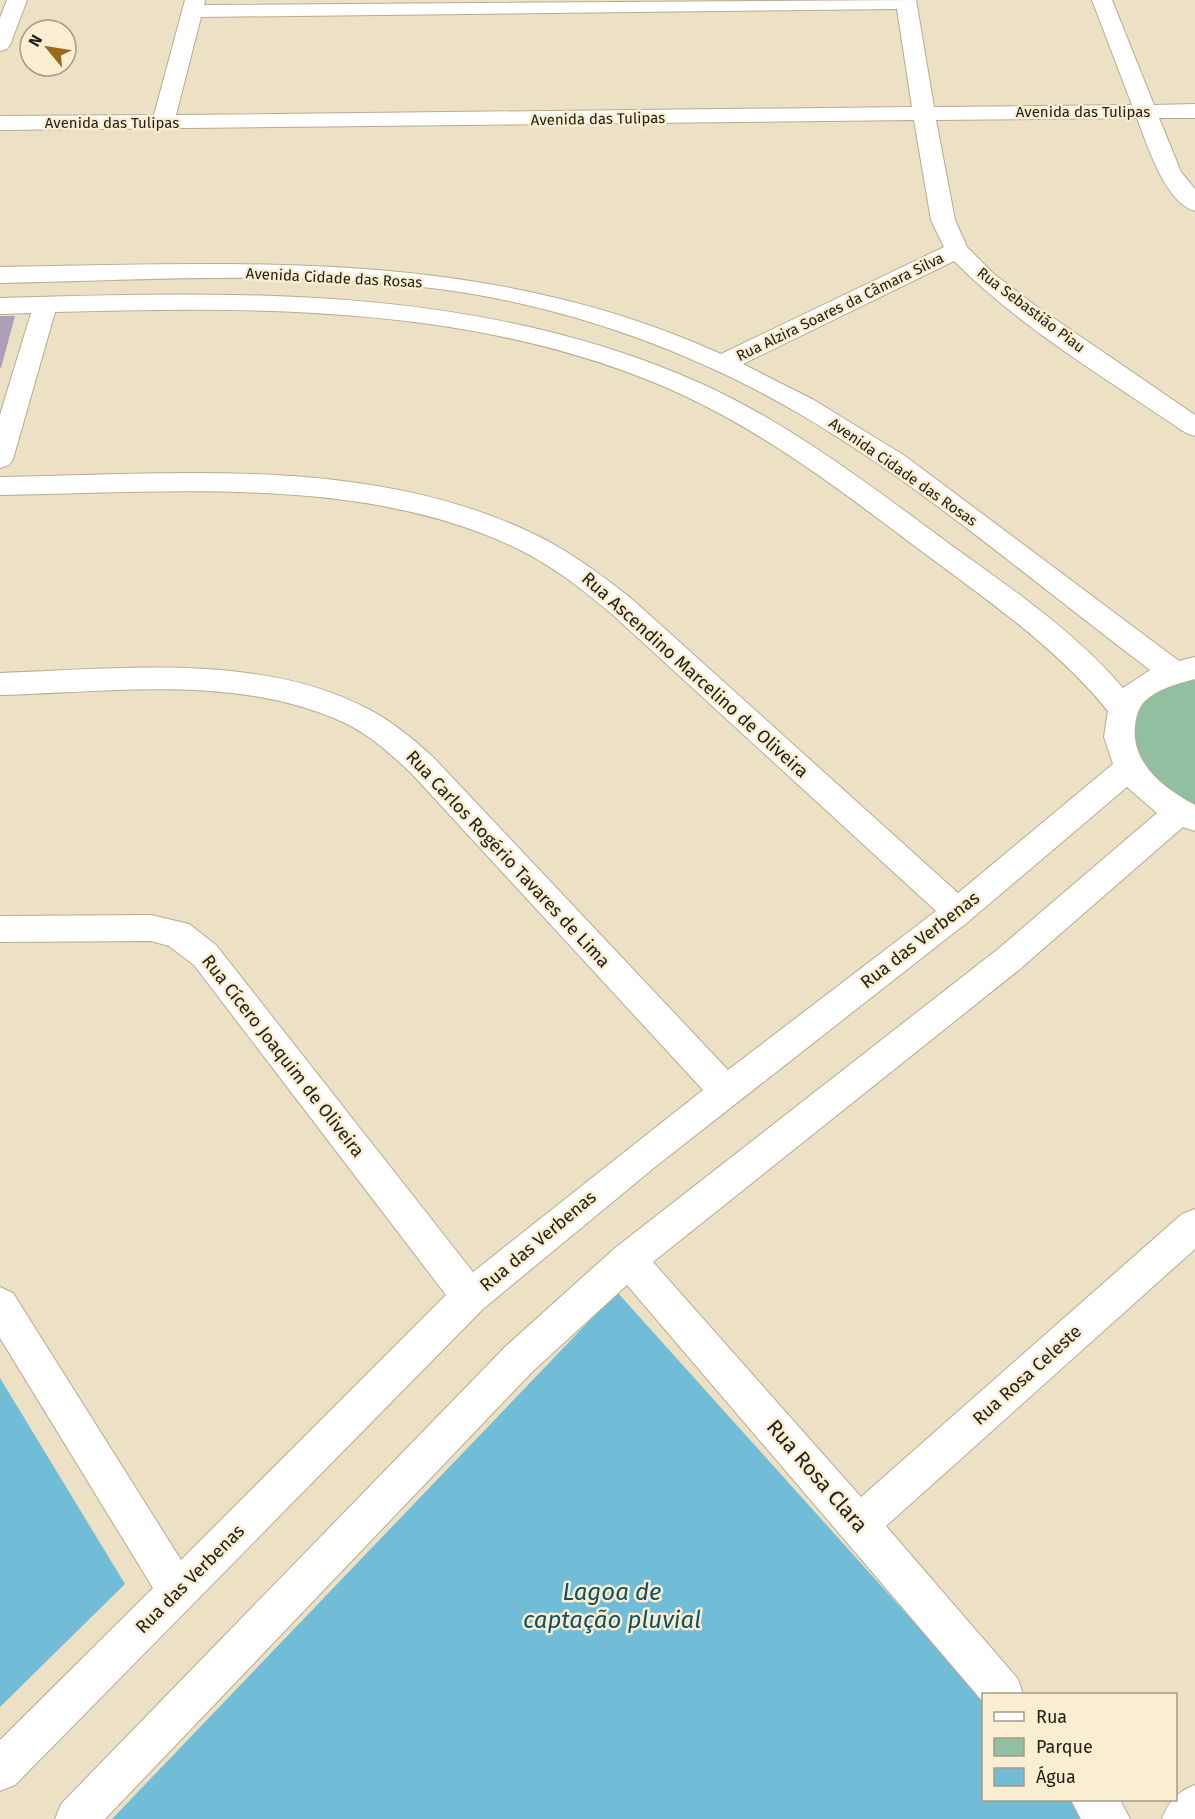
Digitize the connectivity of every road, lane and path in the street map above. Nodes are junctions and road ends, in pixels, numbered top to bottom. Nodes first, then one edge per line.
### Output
1 (17, 0) edge
2 (1102, 0) edge
3 (906, 2) edge
4 (194, 5) edge
5 (0, 45) edge
6 (1143, 111) junction
7 (1195, 111) edge
8 (924, 113) junction
9 (0, 123) edge
10 (163, 123) junction
11 (1195, 204) edge
12 (957, 250) junction
13 (0, 275) edge
14 (45, 305) junction
15 (0, 306) edge
16 (723, 363) junction
17 (1195, 427) edge
18 (0, 459) edge
19 (0, 486) edge
20 (1183, 670) edge
21 (0, 684) edge
22 (1123, 708) junction
23 (1128, 769) junction
24 (1186, 816) edge
25 (958, 912) junction
26 (0, 928) edge
27 (727, 1092) junction
28 (1195, 1226) edge
29 (628, 1260) junction
30 (470, 1297) junction
31 (0, 1305) edge
32 (859, 1524) junction
33 (178, 1591) junction
34 (1001, 1693) edge
35 (0, 1770) edge
36 (1093, 1801) edge
37 (1195, 1806) edge
38 (76, 1819) edge
39 (1108, 1819) edge
40 (1183, 1819) edge

1 - 5 street
2 - 6 street
3 - 4 street
3 - 8 street, Rua Sebastião Piau
4 - 10 street
6 - 7 street, Avenida das Tulipas
6 - 8 street, Avenida das Tulipas
6 - 11 street
8 - 10 street, Avenida das Tulipas
8 - 12 street, Rua Sebastião Piau
9 - 10 street, Avenida das Tulipas
12 - 16 street, Rua Alzira Soares da Câmara Silva
12 - 17 street, Rua Sebastião Piau
13 - 16 street, Avenida Cidade das Rosas
14 - 15 street, Avenida Cidade das Rosas
14 - 18 street
14 - 22 street, Avenida Cidade das Rosas
16 - 20 street, Avenida Cidade das Rosas
19 - 25 street, Rua Ascendino Marcelino de Oliveira
20 - 22 street
21 - 27 street, Rua Carlos Rogério Tavares de Lima
22 - 23 street
23 - 24 street
23 - 25 street, Rua das Verbenas
24 - 29 street
25 - 27 street, Rua das Verbenas
26 - 30 street, Rua Cícero Joaquim de Oliveira
27 - 30 street, Rua das Verbenas
28 - 32 street, Rua Rosa Celeste
29 - 32 street, Rua Rosa Clara
29 - 38 street
30 - 33 street, Rua das Verbenas
31 - 33 street
32 - 34 street, Rua Rosa Clara
33 - 35 street, Rua das Verbenas
36 - 39 street
37 - 40 street

